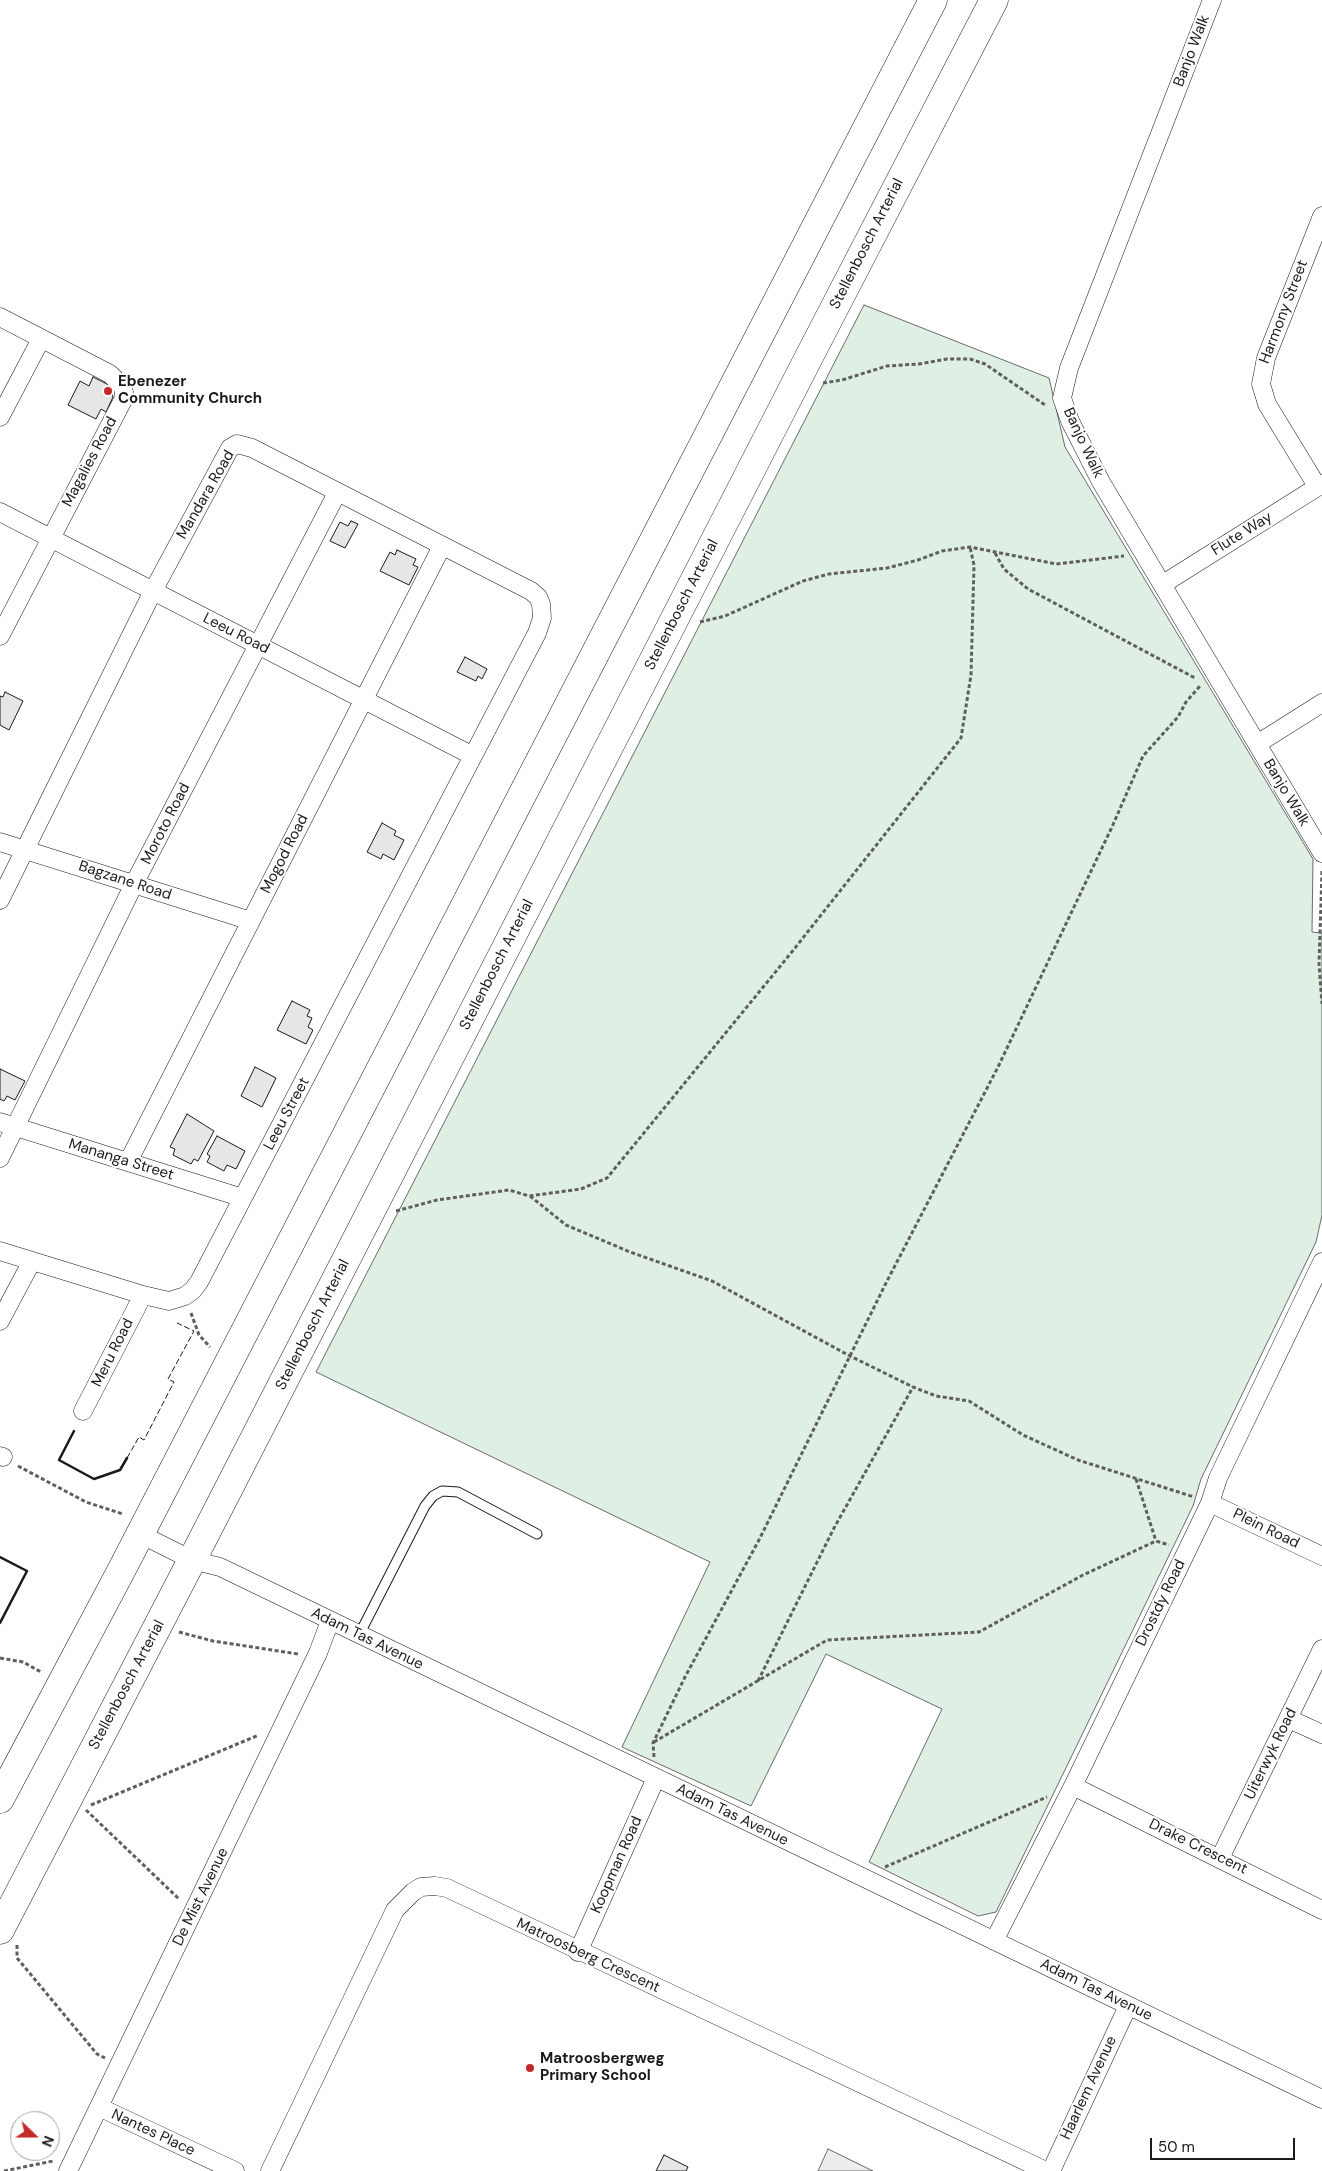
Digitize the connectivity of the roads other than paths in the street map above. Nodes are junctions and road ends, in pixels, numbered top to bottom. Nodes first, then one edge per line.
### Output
1 (933, 0) edge
2 (994, 0) edge
3 (1212, 0) edge
4 (1322, 216) edge
5 (0, 317) edge
6 (42, 339) junction
7 (0, 417) edge
8 (1320, 485) edge
9 (337, 493) junction
10 (0, 512) edge
11 (50, 538) junction
12 (442, 546) junction
13 (1163, 584) junction
14 (153, 591) junction
15 (0, 636) edge
16 (258, 645) junction
17 (364, 700) junction
18 (1322, 703) edge
19 (1257, 744) junction
20 (473, 756) junction
21 (0, 842) edge
22 (25, 850) junction
23 (1322, 853) edge
24 (134, 884) junction
25 (0, 900) edge
26 (251, 921) junction
27 (8, 1124) edge
28 (0, 1158) edge
29 (128, 1162) junction
30 (243, 1198) junction
31 (0, 1251) edge
32 (32, 1261) junction
33 (1322, 1262) edge
34 (143, 1295) junction
35 (0, 1321) edge
36 (83, 1410) dead end
37 (1210, 1503) junction
38 (132, 1524) junction
39 (537, 1534) dead end
40 (1322, 1556) edge
41 (192, 1560) junction
42 (330, 1621) junction
43 (359, 1635) junction
44 (1322, 1650) edge
45 (1289, 1719) junction
46 (1322, 1734) edge
47 (656, 1778) junction
48 (1073, 1786) junction
49 (0, 1799) edge
50 (1220, 1858) junction
51 (1322, 1910) edge
52 (9, 1933) edge
53 (994, 1941) junction
54 (578, 1952) junction
55 (1128, 2006) junction
56 (1321, 2096) edge
57 (99, 2107) junction
58 (70, 2168) edge
59 (235, 2171) edge
60 (270, 2171) edge
61 (1046, 2171) edge
62 (1051, 2171) edge

1 - 38 main road
2 - 41 main road, Stellenbosch Arterial
3 - 13 street, Banjo Walk
4 - 8 street, Harmony Street
5 - 6 street, Magalies Road
6 - 7 street
6 - 11 street, Magalies Road
8 - 13 street, Flute Way
9 - 12 street, Mandara Road
9 - 14 street, Mandara Road
9 - 16 street, Moroto Road
10 - 11 street, Leeu Road
11 - 14 street, Leeu Road
11 - 15 street, Magalies Road
12 - 17 street, Mogod Road
12 - 20 street, Mandara Road
13 - 19 street, Banjo Walk
14 - 16 street, Leeu Road
14 - 22 street, Mandara Road
16 - 17 street, Leeu Road
16 - 24 street, Moroto Road
17 - 20 street, Leeu Road
17 - 26 street, Mogod Road
18 - 19 street
19 - 23 street, Banjo Walk
20 - 30 street, Leeu Street
21 - 22 street, Bagzane Road
22 - 24 street, Bagzane Road
22 - 25 street, Mandara Road
24 - 26 street, Bagzane Road
24 - 27 street, Moroto Road
26 - 29 street, Mogod Road
27 - 28 street, Moroto Road
27 - 29 street, Mananga Street
29 - 30 street, Mananga Street
30 - 34 street, Leeu Street
31 - 32 street
32 - 34 street
32 - 35 street
33 - 37 street, Drostdy Road
34 - 36 street, Meru Road
37 - 40 street, Plein Road
37 - 48 street, Drostdy Road
38 - 41 street, Adam Tas Avenue
38 - 49 main road
39 - 43 lane
41 - 42 street, Adam Tas Avenue
41 - 52 main road, Stellenbosch Arterial
42 - 43 street, Adam Tas Avenue
42 - 57 street, De Mist Avenue
43 - 47 street, Adam Tas Avenue
44 - 45 street, Uiterwyk Road
45 - 46 street
45 - 50 street, Uiterwyk Road
47 - 53 street, Adam Tas Avenue
47 - 54 street, Koopman Road
48 - 50 street, Drake Crescent
48 - 53 street, Drostdy Road
50 - 51 street, Drake Crescent
53 - 55 street, Adam Tas Avenue
54 - 60 street, Matroosberg Crescent
54 - 61 street, Matroosberg Crescent
55 - 56 street, Adam Tas Avenue
55 - 62 street, Haarlem Avenue
57 - 58 street, De Mist Avenue
57 - 59 street, Nantes Place

